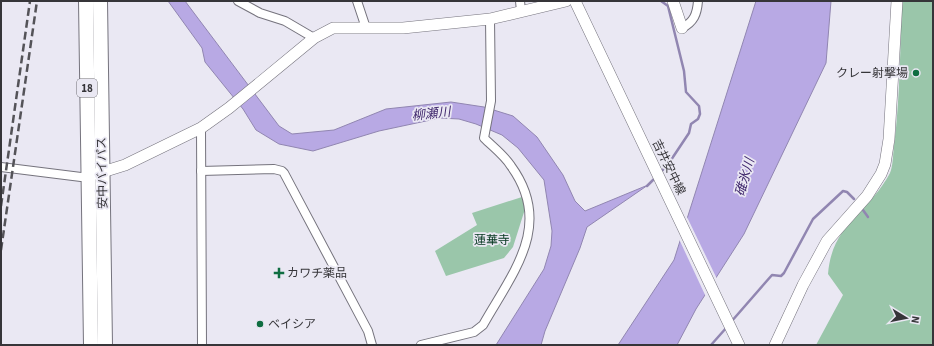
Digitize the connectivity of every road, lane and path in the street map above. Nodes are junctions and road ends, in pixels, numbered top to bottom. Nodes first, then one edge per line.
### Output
1 (86, 1) edge
2 (100, 1) edge
3 (238, 1) edge
4 (357, 1) edge
5 (566, 1) edge
6 (575, 1) edge
7 (673, 1) edge
8 (698, 1) edge
9 (897, 1) edge
10 (521, 6) edge
11 (490, 19) junction
12 (366, 28) junction
13 (682, 28) joint
14 (314, 38) junction
15 (201, 128) junction
16 (1, 167) edge
17 (201, 171) junction
18 (102, 172) junction
19 (88, 176) junction
20 (739, 344) edge
21 (91, 345) edge
22 (105, 345) edge
23 (202, 345) edge
24 (372, 345) edge
25 (421, 345) edge
26 (775, 345) edge

1 - 19 highway, 安中バイパス / 18
2 - 18 highway, 安中バイパス / 18
3 - 14 street
4 - 12 street
5 - 10 street
6 - 20 street, 吉井安中線
7 - 13 street
8 - 13 street
9 - 26 street
10 - 11 street
11 - 12 street
11 - 25 street
12 - 14 street
14 - 15 street
15 - 17 street
15 - 18 street
16 - 19 street
17 - 23 street
17 - 24 street
18 - 19 street
18 - 22 highway, 安中バイパス / 18
19 - 21 highway, 安中バイパス / 18

